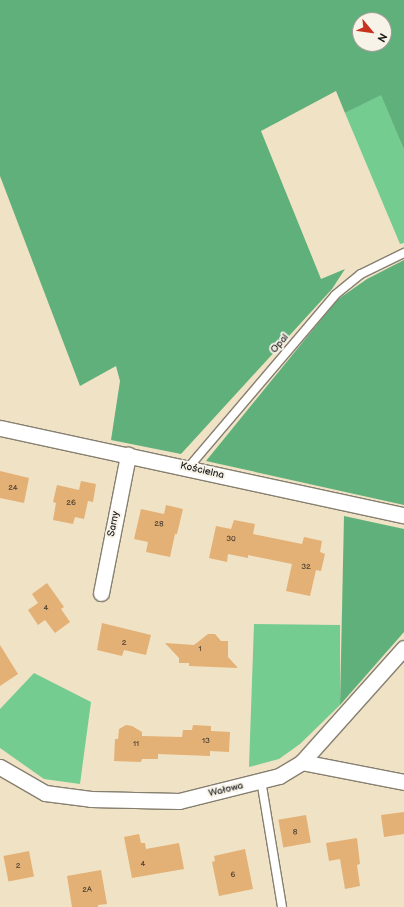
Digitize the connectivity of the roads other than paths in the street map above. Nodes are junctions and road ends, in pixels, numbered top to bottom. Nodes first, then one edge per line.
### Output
1 (404, 253) edge
2 (0, 428) edge
3 (128, 455) junction
4 (188, 468) junction
5 (404, 515) edge
6 (101, 593) dead end
7 (404, 648) edge
8 (302, 762) junction
9 (0, 767) edge
10 (261, 780) junction
11 (404, 782) edge
12 (282, 907) edge

1 - 4 lane, Opal
2 - 3 street, Kościelna
3 - 4 street, Kościelna
3 - 6 street, Sarny
4 - 5 street, Kościelna
7 - 8 street, Wałowa
8 - 10 street, Wałowa
8 - 11 street
9 - 10 street, Wałowa
10 - 12 lane

